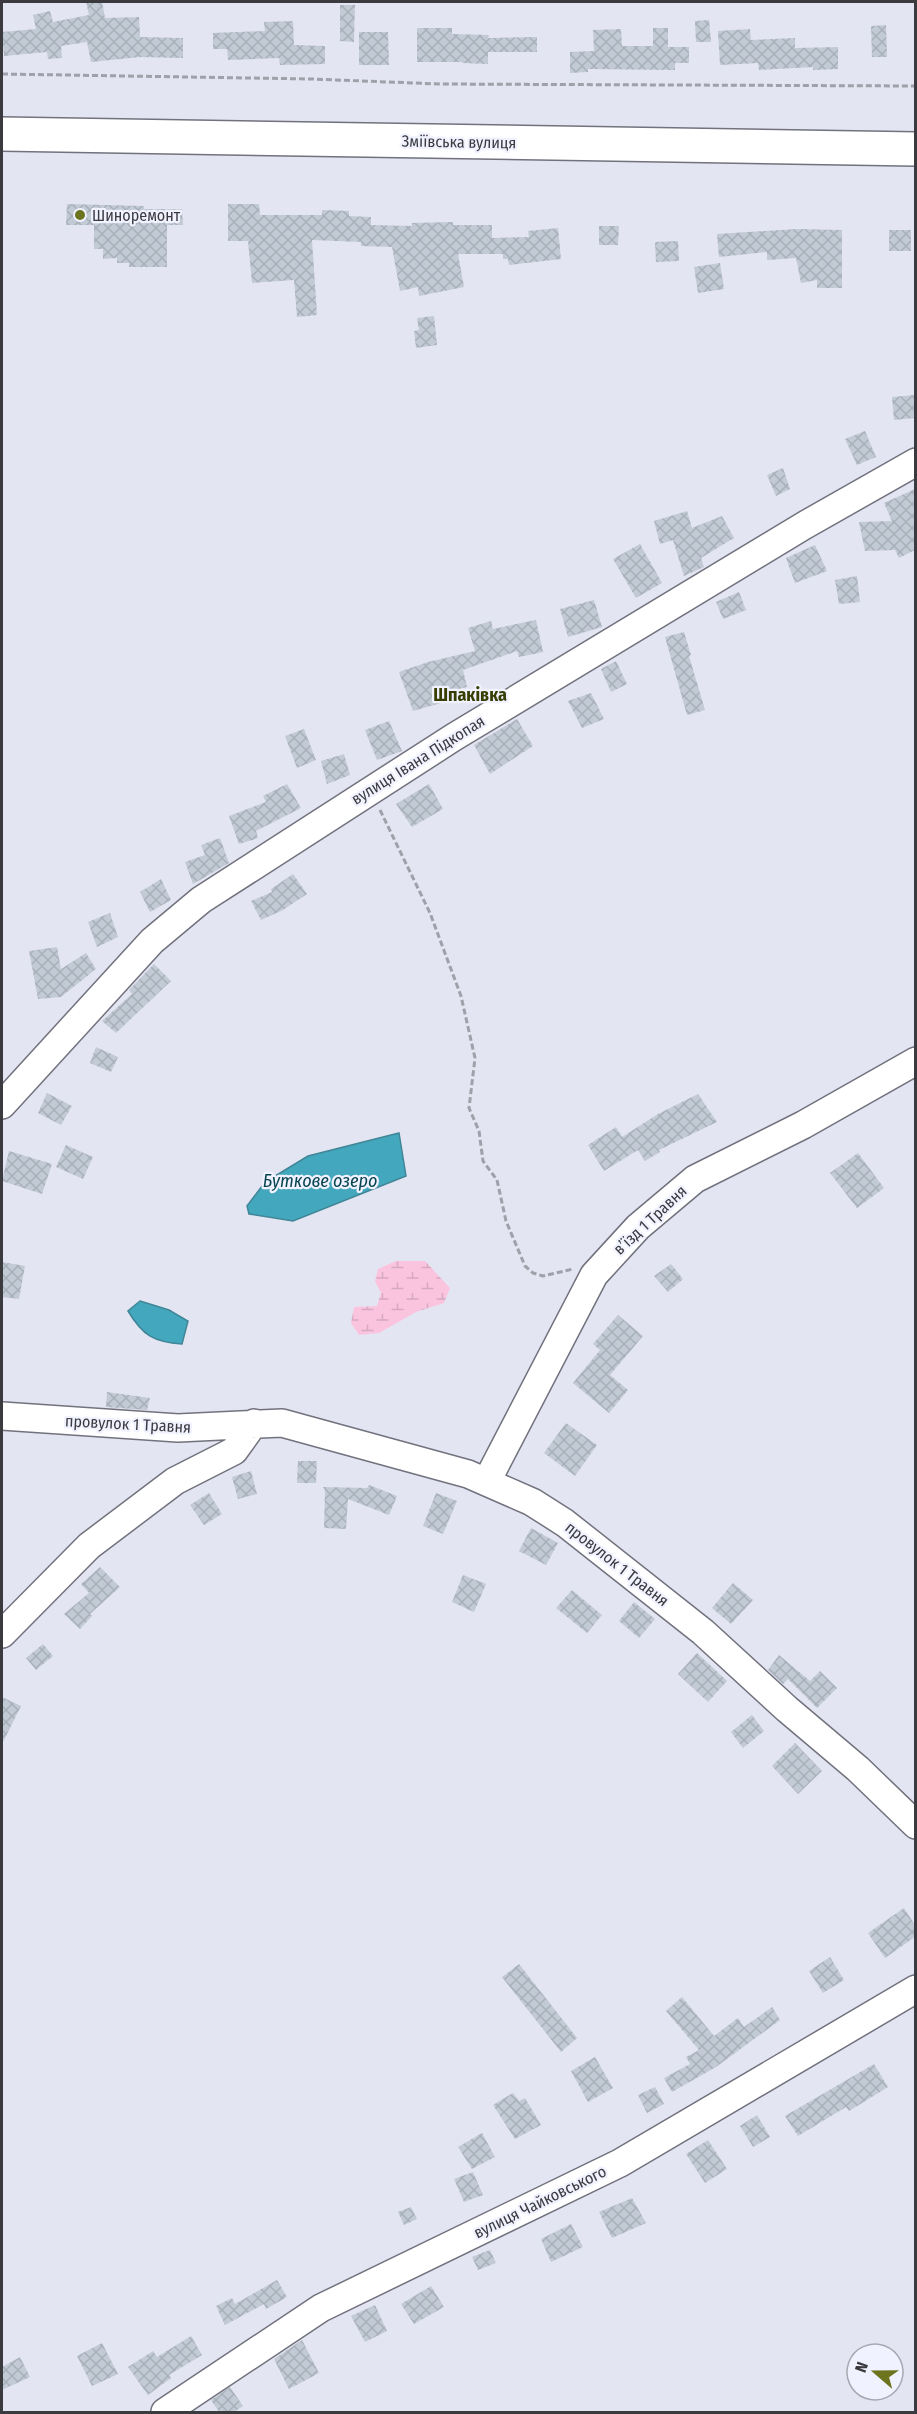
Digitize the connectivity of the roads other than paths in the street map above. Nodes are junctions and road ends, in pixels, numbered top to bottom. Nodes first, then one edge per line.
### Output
1 (2, 134) edge
2 (915, 149) edge
3 (915, 462) edge
4 (915, 1061) edge
5 (2, 1105) edge
6 (2, 1416) edge
7 (254, 1423) junction
8 (487, 1481) junction
9 (2, 1634) edge
10 (915, 1825) edge
11 (915, 1989) edge
12 (165, 2412) edge

1 - 2 main road, Зміївська вулиця
3 - 5 street, вулиця Івана Підкопая
4 - 8 street, в’їзд 1 Травня
6 - 7 street, провулок 1 Травня
7 - 8 street, провулок 1 Травня
7 - 9 street
8 - 10 street, провулок 1 Травня
11 - 12 street, вулиця Чайковського

